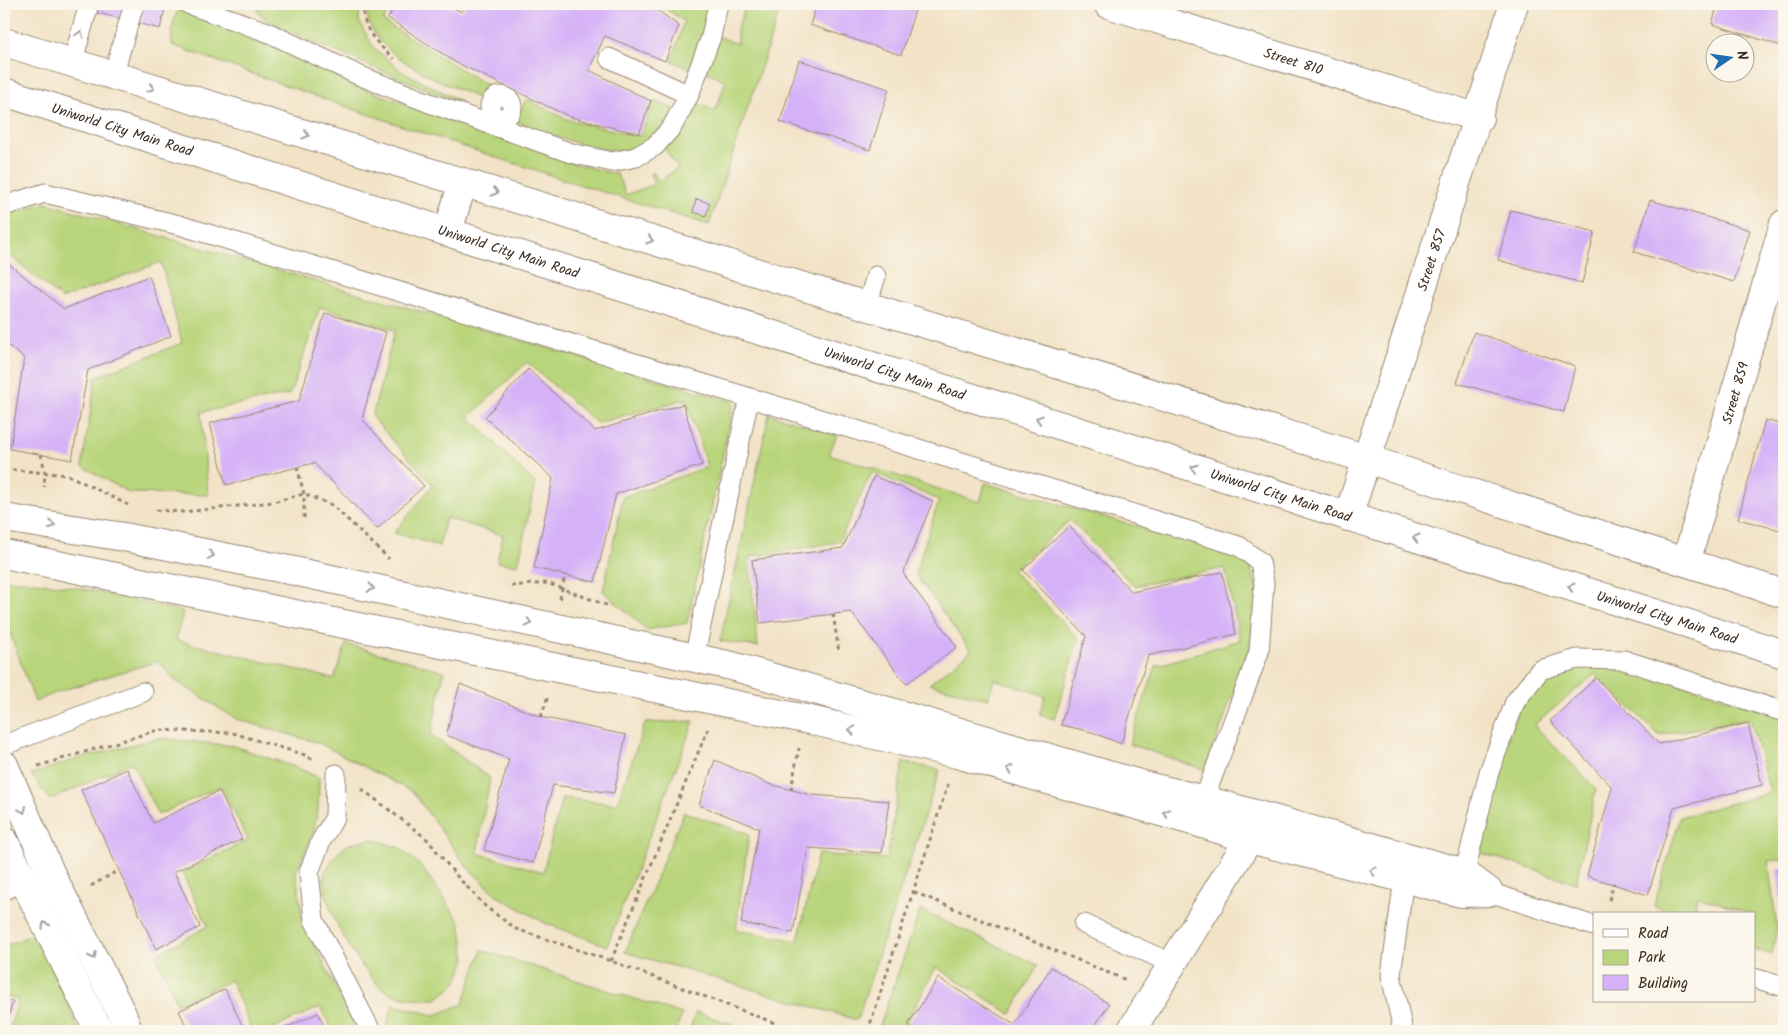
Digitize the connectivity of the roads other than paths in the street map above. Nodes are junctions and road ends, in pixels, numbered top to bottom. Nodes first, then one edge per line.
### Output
1 (89, 4) edge
2 (134, 4) edge
3 (188, 4) edge
4 (718, 4) edge
5 (1108, 4) edge
6 (1514, 4) edge
7 (4, 42) edge
8 (610, 58) dead end
9 (72, 64) junction
10 (113, 76) junction
11 (4, 92) edge
12 (508, 93) dead end
13 (689, 94) junction
14 (1479, 118) junction
15 (496, 121) junction
16 (463, 182) junction
17 (4, 206) edge
18 (1784, 224) edge
19 (448, 231) junction
20 (876, 276) dead end
21 (867, 306) junction
22 (749, 398) junction
23 (1367, 459) junction
24 (1348, 517) junction
25 (4, 518) edge
26 (4, 554) edge
27 (1686, 562) junction
28 (1784, 594) edge
29 (1784, 654) edge
30 (694, 659) junction
31 (143, 692) dead end
32 (1784, 712) edge
33 (4, 745) edge
34 (6, 770) edge
35 (336, 774) road end
36 (1200, 811) junction
37 (1249, 839) junction
38 (4, 841) edge
39 (1404, 878) junction
40 (1462, 883) junction
41 (14, 886) edge
42 (1489, 892) joint
43 (1084, 924) dead end
44 (1593, 926) edge
45 (1174, 964) junction
46 (1756, 979) edge
47 (1784, 987) edge
48 (99, 1031) edge
49 (128, 1031) edge
50 (371, 1031) edge
51 (1131, 1031) edge
52 (1403, 1031) edge

9 -> 1 lane
2 - 10 lane
3 - 15 lane
4 - 13 lane
5 - 14 street, Street 810
6 - 14 street, Street 857
7 - 9 street
8 - 13 lane
9 - 10 street
10 -> 16 street
11 - 19 street, Uniworld City Main Road
12 - 15 lane
13 - 15 lane
14 - 23 street, Street 857
16 - 19 street
16 -> 21 street
17 - 22 lane
18 - 27 street, Street 859
24 -> 19 street, Uniworld City Main Road
20 - 21 lane
21 - 23 street
22 - 30 lane
22 - 36 lane
23 - 24 street, Street 857
23 - 27 street
29 -> 24 street, Uniworld City Main Road
25 -> 30 street
36 -> 26 street
27 - 28 street
30 - 36 street
31 - 33 lane
32 - 40 lane
34 -> 49 street
35 - 50 lane
36 - 37 street
36 - 40 street
39 -> 37 street
37 - 45 street
38 - 41 street
39 - 40 street
39 - 52 lane
40 - 42 street
48 -> 41 street
42 - 44 lane
43 - 45 lane
45 - 51 street
46 - 47 lane

